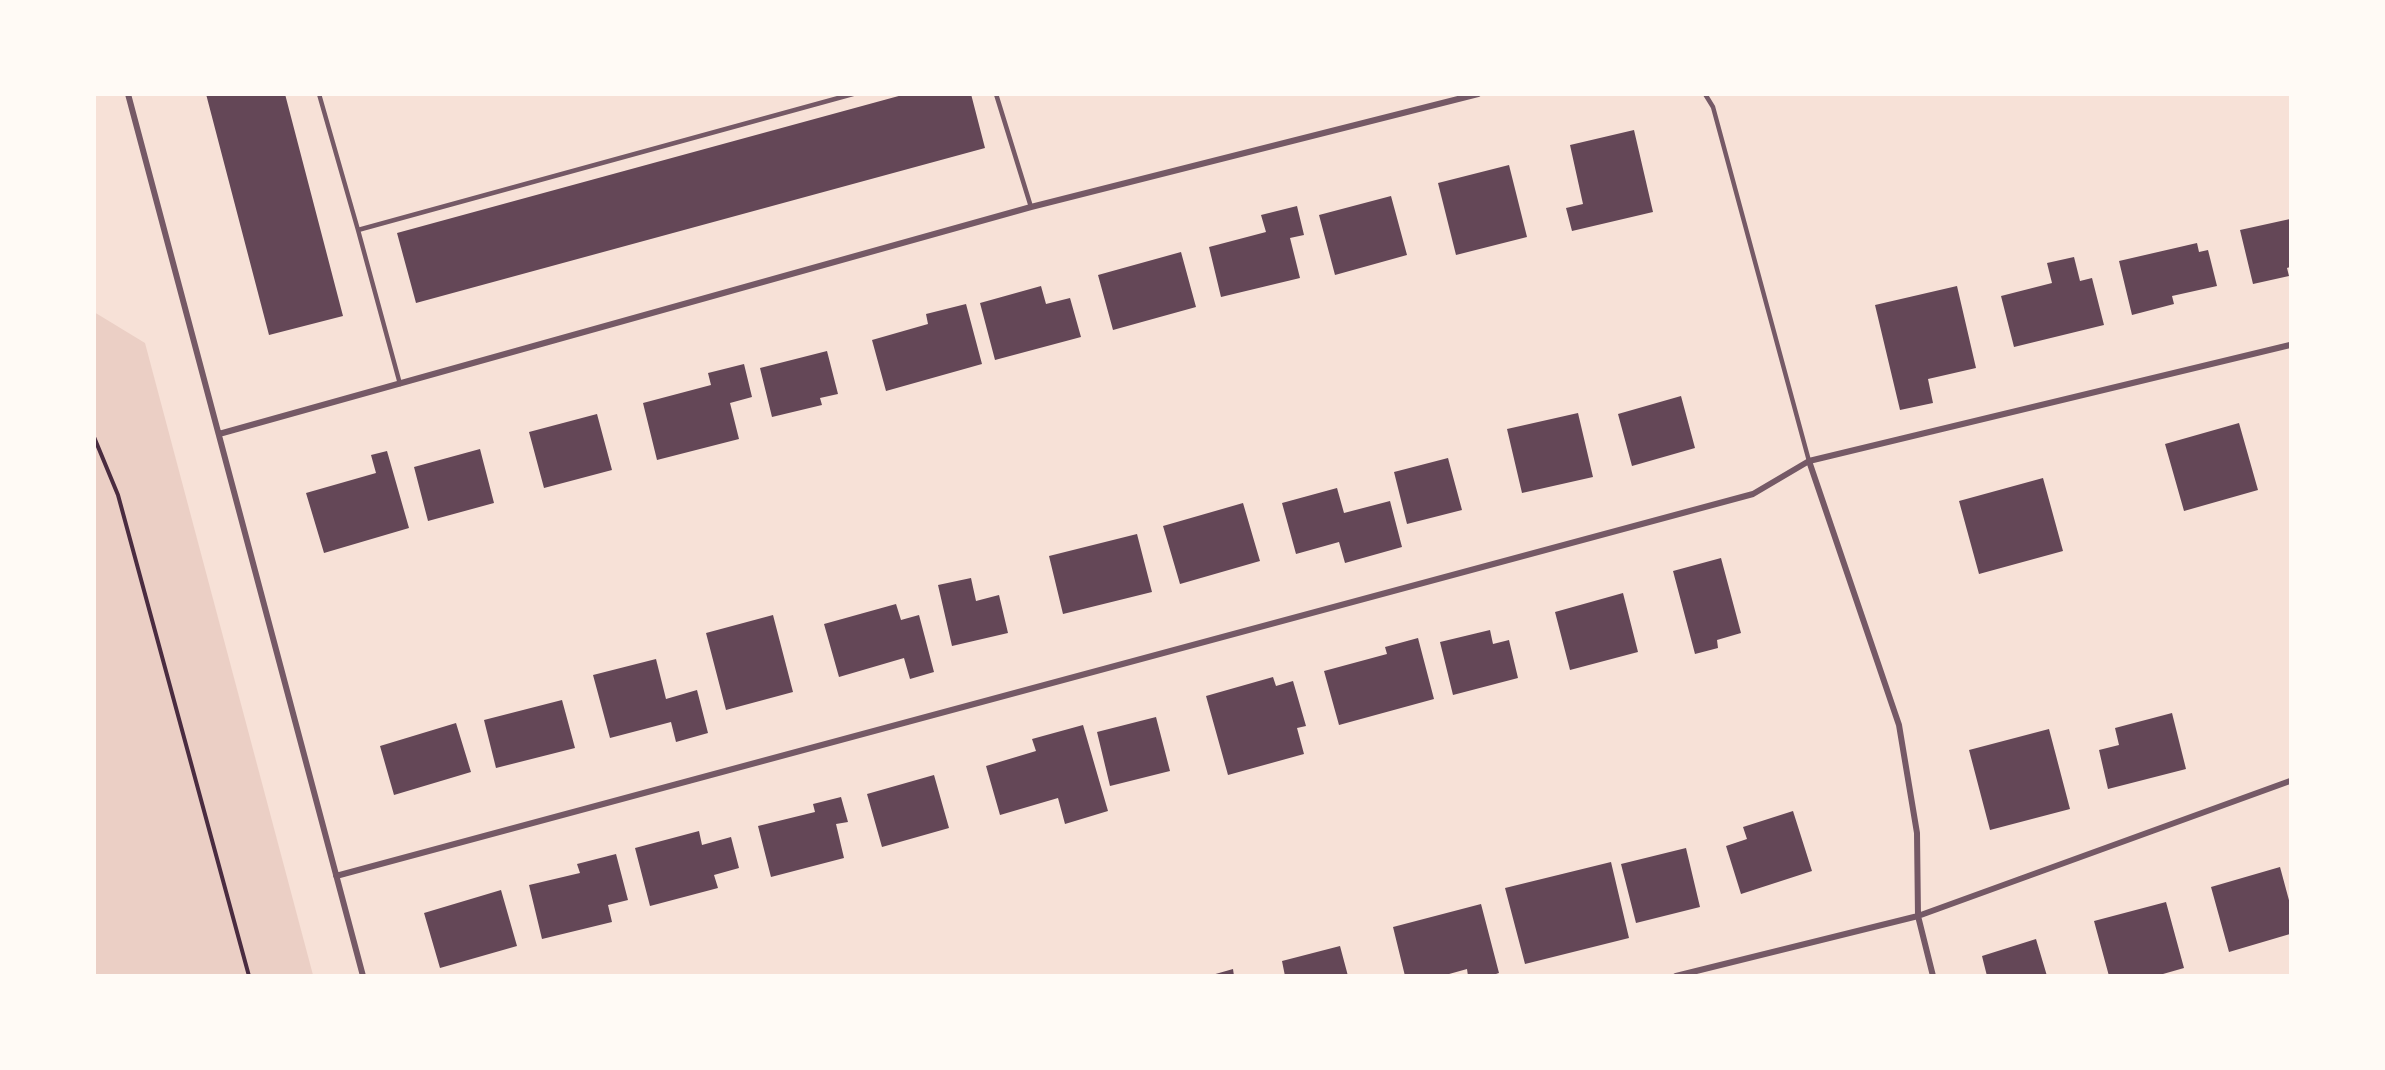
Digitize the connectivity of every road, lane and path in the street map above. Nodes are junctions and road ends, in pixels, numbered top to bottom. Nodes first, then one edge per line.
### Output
1 (128, 94) edge
2 (319, 94) edge
3 (853, 94) edge
4 (996, 94) edge
5 (1478, 94) edge
6 (1705, 94) edge
7 (1031, 207) junction
8 (357, 230) junction
9 (2290, 345) edge
10 (400, 384) junction
11 (219, 434) junction
12 (94, 437) edge
13 (1809, 461) junction
14 (2290, 781) edge
15 (336, 876) junction
16 (1918, 916) junction
17 (249, 975) edge
18 (363, 975) edge
19 (1676, 975) edge
20 (1933, 975) edge

1 - 11 street
2 - 8 lane
3 - 8 lane
4 - 7 lane
5 - 7 street
6 - 13 lane
7 - 10 street
8 - 10 lane
9 - 13 street
10 - 11 street
11 - 15 street
12 - 17 path
13 - 15 street
13 - 16 street
14 - 16 street
15 - 18 street
16 - 19 street
16 - 20 street

